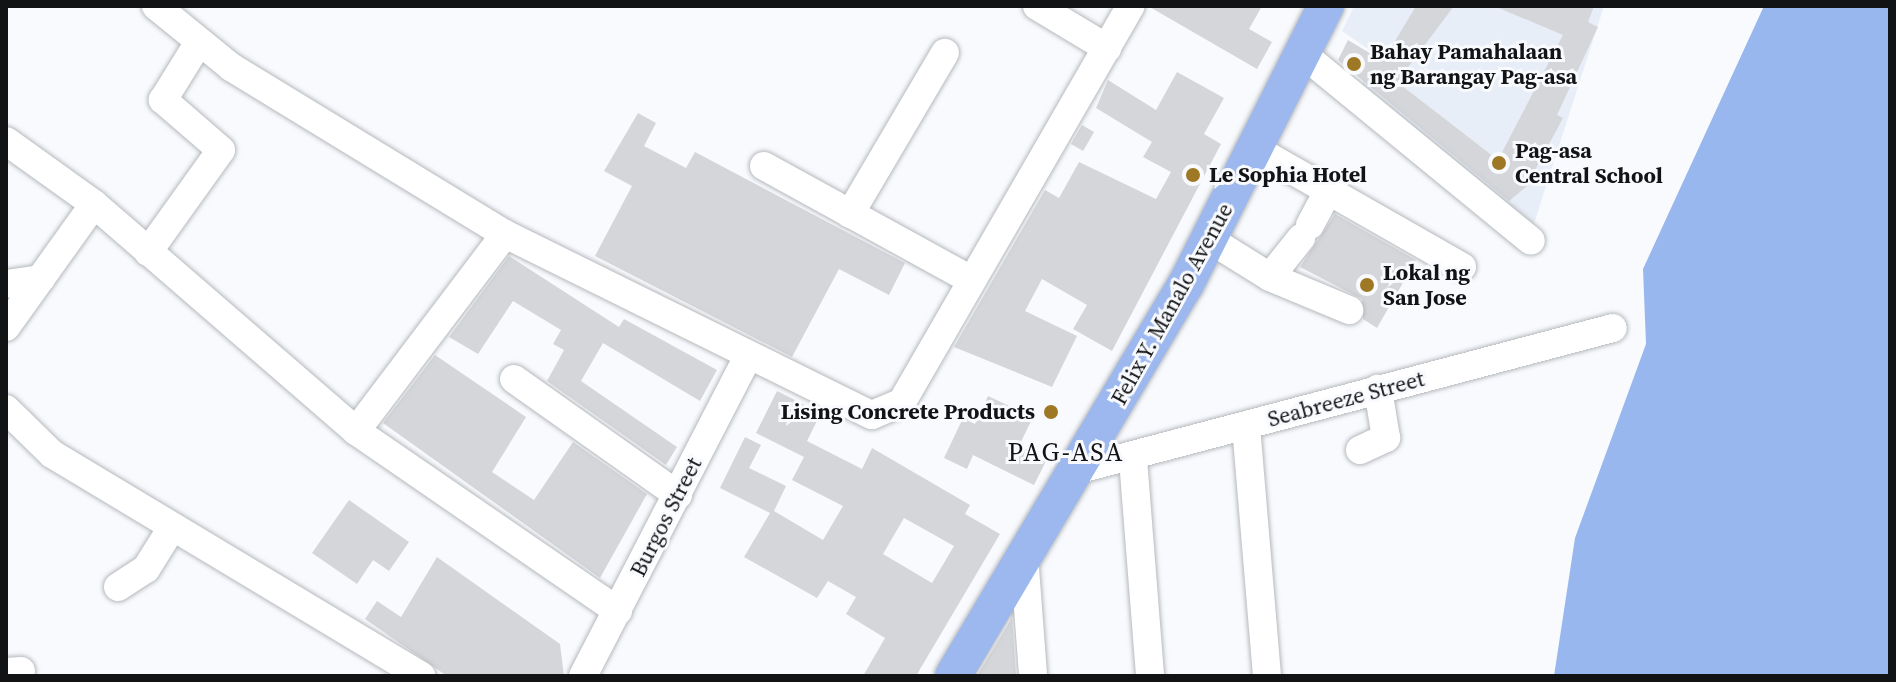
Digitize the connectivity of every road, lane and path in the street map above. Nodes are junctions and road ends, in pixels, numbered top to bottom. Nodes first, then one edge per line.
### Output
1 (156, 6) edge
2 (1037, 6) edge
3 (1131, 6) edge
4 (1326, 6) edge
5 (199, 42) junction
6 (1107, 48) junction
7 (945, 53) dead end
8 (1304, 55) junction
9 (6, 141) edge
10 (1257, 150) junction
11 (764, 166) dead end
12 (1326, 195) junction
13 (94, 204) junction
14 (850, 214) junction
15 (505, 234) junction
16 (1209, 239) junction
17 (1531, 241) dead end
18 (148, 252) junction
19 (1462, 267) dead end
20 (1270, 277) junction
21 (41, 279) junction
22 (971, 280) junction
23 (6, 284) edge
24 (1349, 310) dead end
25 (6, 327) edge
26 (1613, 328) dead end
27 (748, 356) junction
28 (514, 379) dead end
29 (1378, 389) junction
30 (6, 409) edge
31 (1246, 426) junction
32 (356, 431) junction
33 (1360, 450) dead end
34 (1133, 459) junction
35 (1080, 469) junction
36 (678, 495) junction
37 (171, 529) junction
38 (1024, 555) junction
39 (118, 587) dead end
40 (618, 611) junction
41 (422, 676) edge
42 (583, 676) edge
43 (953, 676) edge
44 (1033, 676) edge
45 (1150, 676) edge
46 (1267, 676) edge

1 - 5 street
2 - 6 street
3 - 6 street
4 - 8 main road, Felix Y. Manalo Avenue
5 - 15 street
5 - 18 street
6 - 22 street
7 - 14 street
8 - 10 main road, Felix Y. Manalo Avenue
8 - 17 street
9 - 13 street
10 - 12 street
10 - 16 main road, Felix Y. Manalo Avenue
11 - 14 street
12 - 19 street
12 - 20 street
13 - 18 street
13 - 21 street
14 - 22 street
15 - 27 street
15 - 32 street
16 - 20 street
16 - 35 main road, Felix Y. Manalo Avenue
18 - 32 street
20 - 24 street
21 - 23 street
21 - 25 street
22 - 27 street
26 - 29 street, Seabreeze Street
27 - 36 street, Burgos Street
28 - 36 street
29 - 31 street, Seabreeze Street
29 - 33 street
30 - 37 street
31 - 34 street, Seabreeze Street
31 - 46 street
32 - 40 street
34 - 35 street, Seabreeze Street
34 - 45 street
35 - 38 main road, Felix Y. Manalo Avenue
36 - 40 street, Burgos Street
37 - 39 street
37 - 41 street
38 - 43 main road, Felix Y. Manalo Avenue
38 - 44 street
40 - 42 street, Burgos Street

